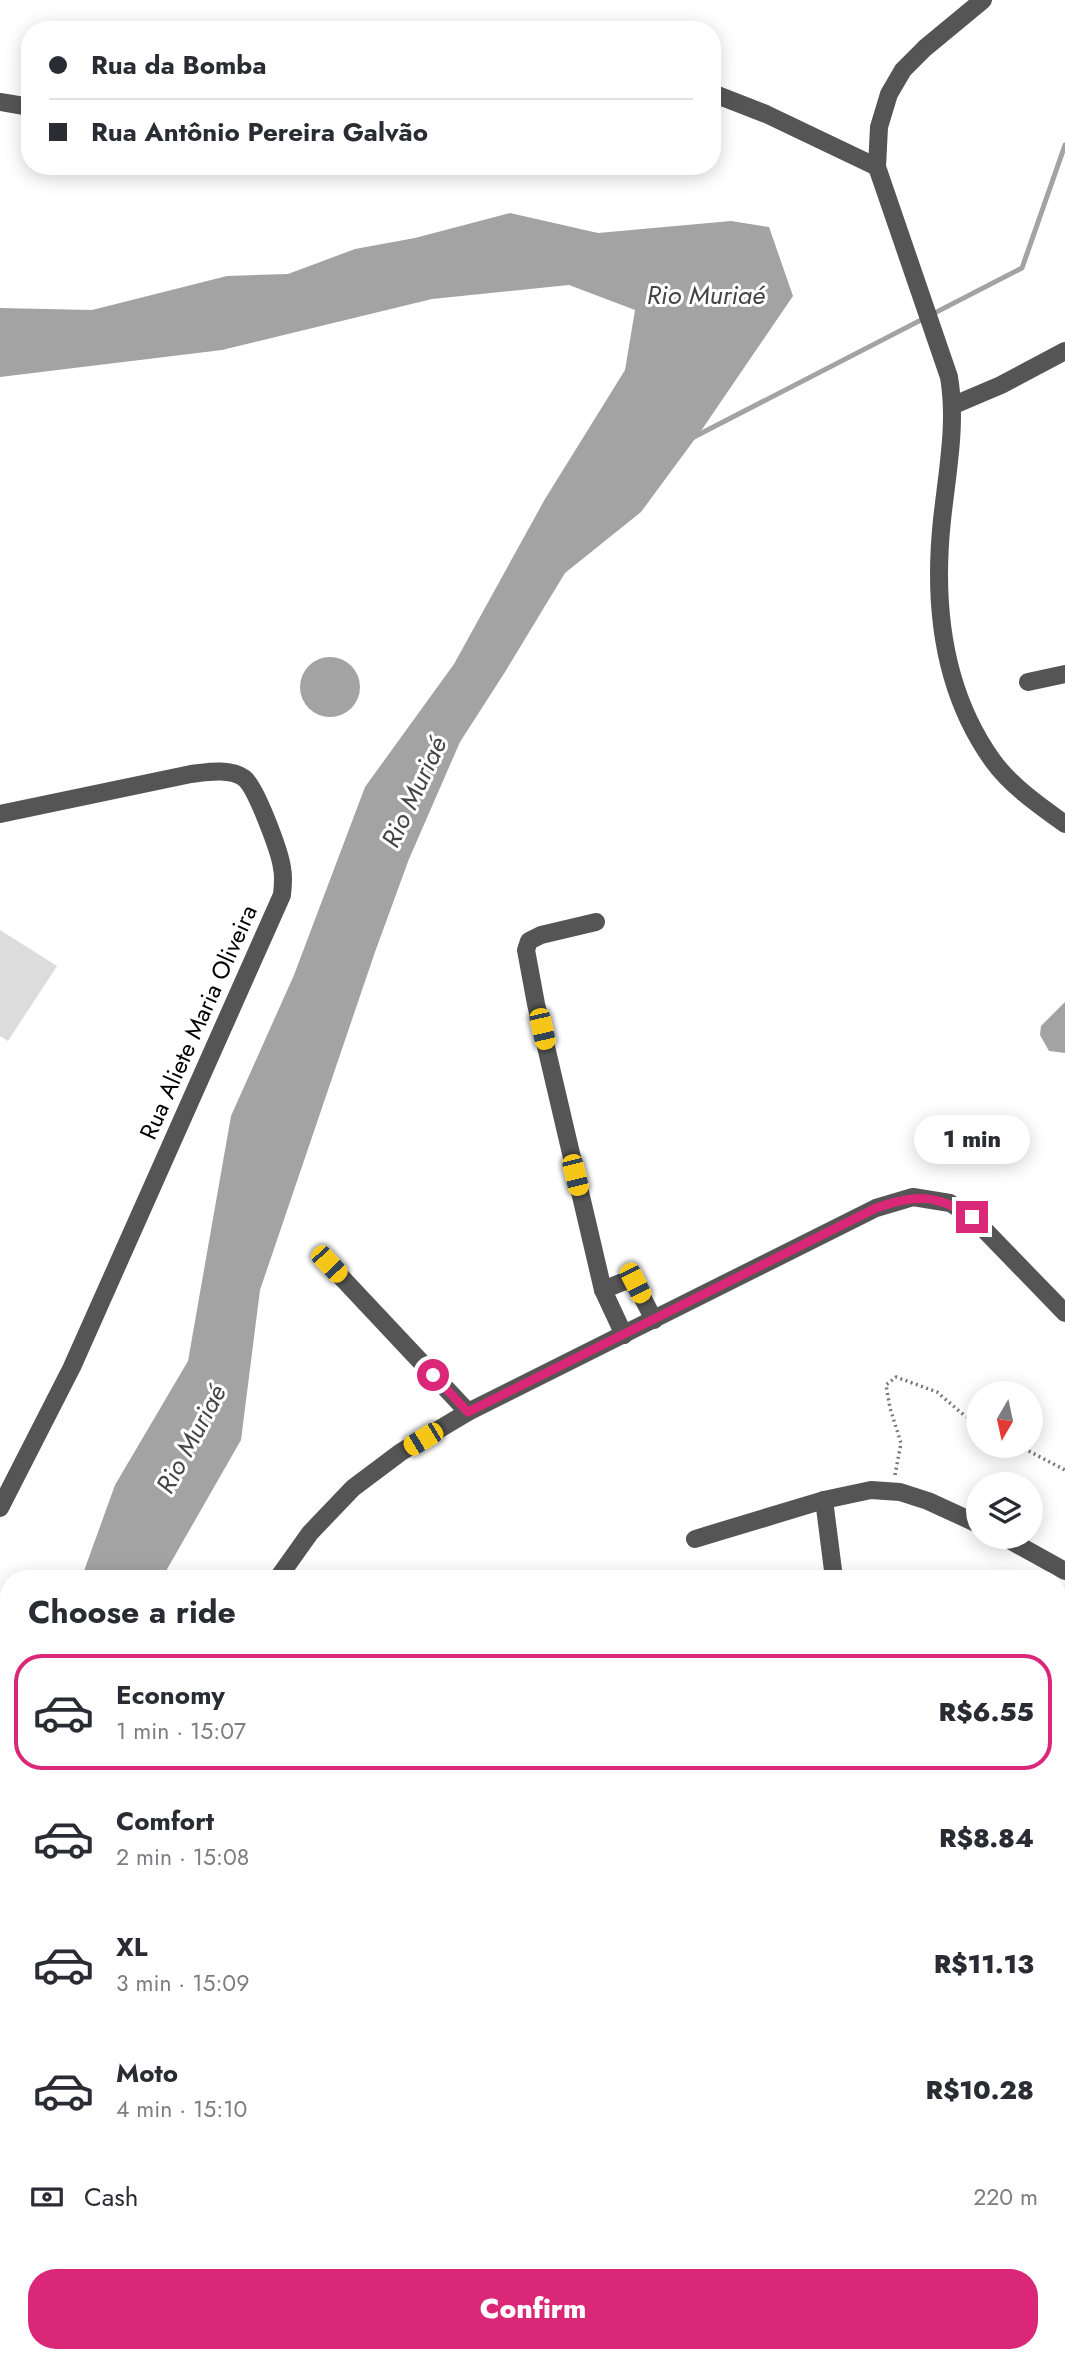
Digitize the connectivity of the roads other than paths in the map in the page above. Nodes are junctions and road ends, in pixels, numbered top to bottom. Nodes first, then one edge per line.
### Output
1 (984, 0) edge
2 (721, 96) edge
3 (0, 102) edge
4 (21, 106) edge
5 (877, 167) junction
6 (1065, 351) edge
7 (954, 405) junction
8 (1065, 674) edge
9 (1028, 682) dead end
10 (0, 814) edge
11 (1065, 824) edge
12 (596, 922) dead end
13 (329, 1264) dead end
14 (603, 1290) junction
15 (1065, 1313) edge
16 (653, 1320) junction
17 (624, 1335) junction
18 (468, 1412) junction
19 (824, 1500) junction
20 (0, 1508) edge
21 (966, 1518) edge
22 (695, 1539) dead end
23 (1025, 1549) edge
24 (284, 1570) edge
25 (833, 1570) edge
26 (1063, 1570) edge

1 - 5 street
2 - 5 street
3 - 4 street
5 - 7 street
6 - 7 street
7 - 11 street
8 - 9 street
10 - 20 street, Rua Aliete Maria Oliveira
12 - 14 street
13 - 18 street
14 - 16 street
14 - 17 street
15 - 16 street
16 - 17 street
17 - 18 street
18 - 24 street
19 - 21 street
19 - 22 street
19 - 25 street
23 - 26 street

